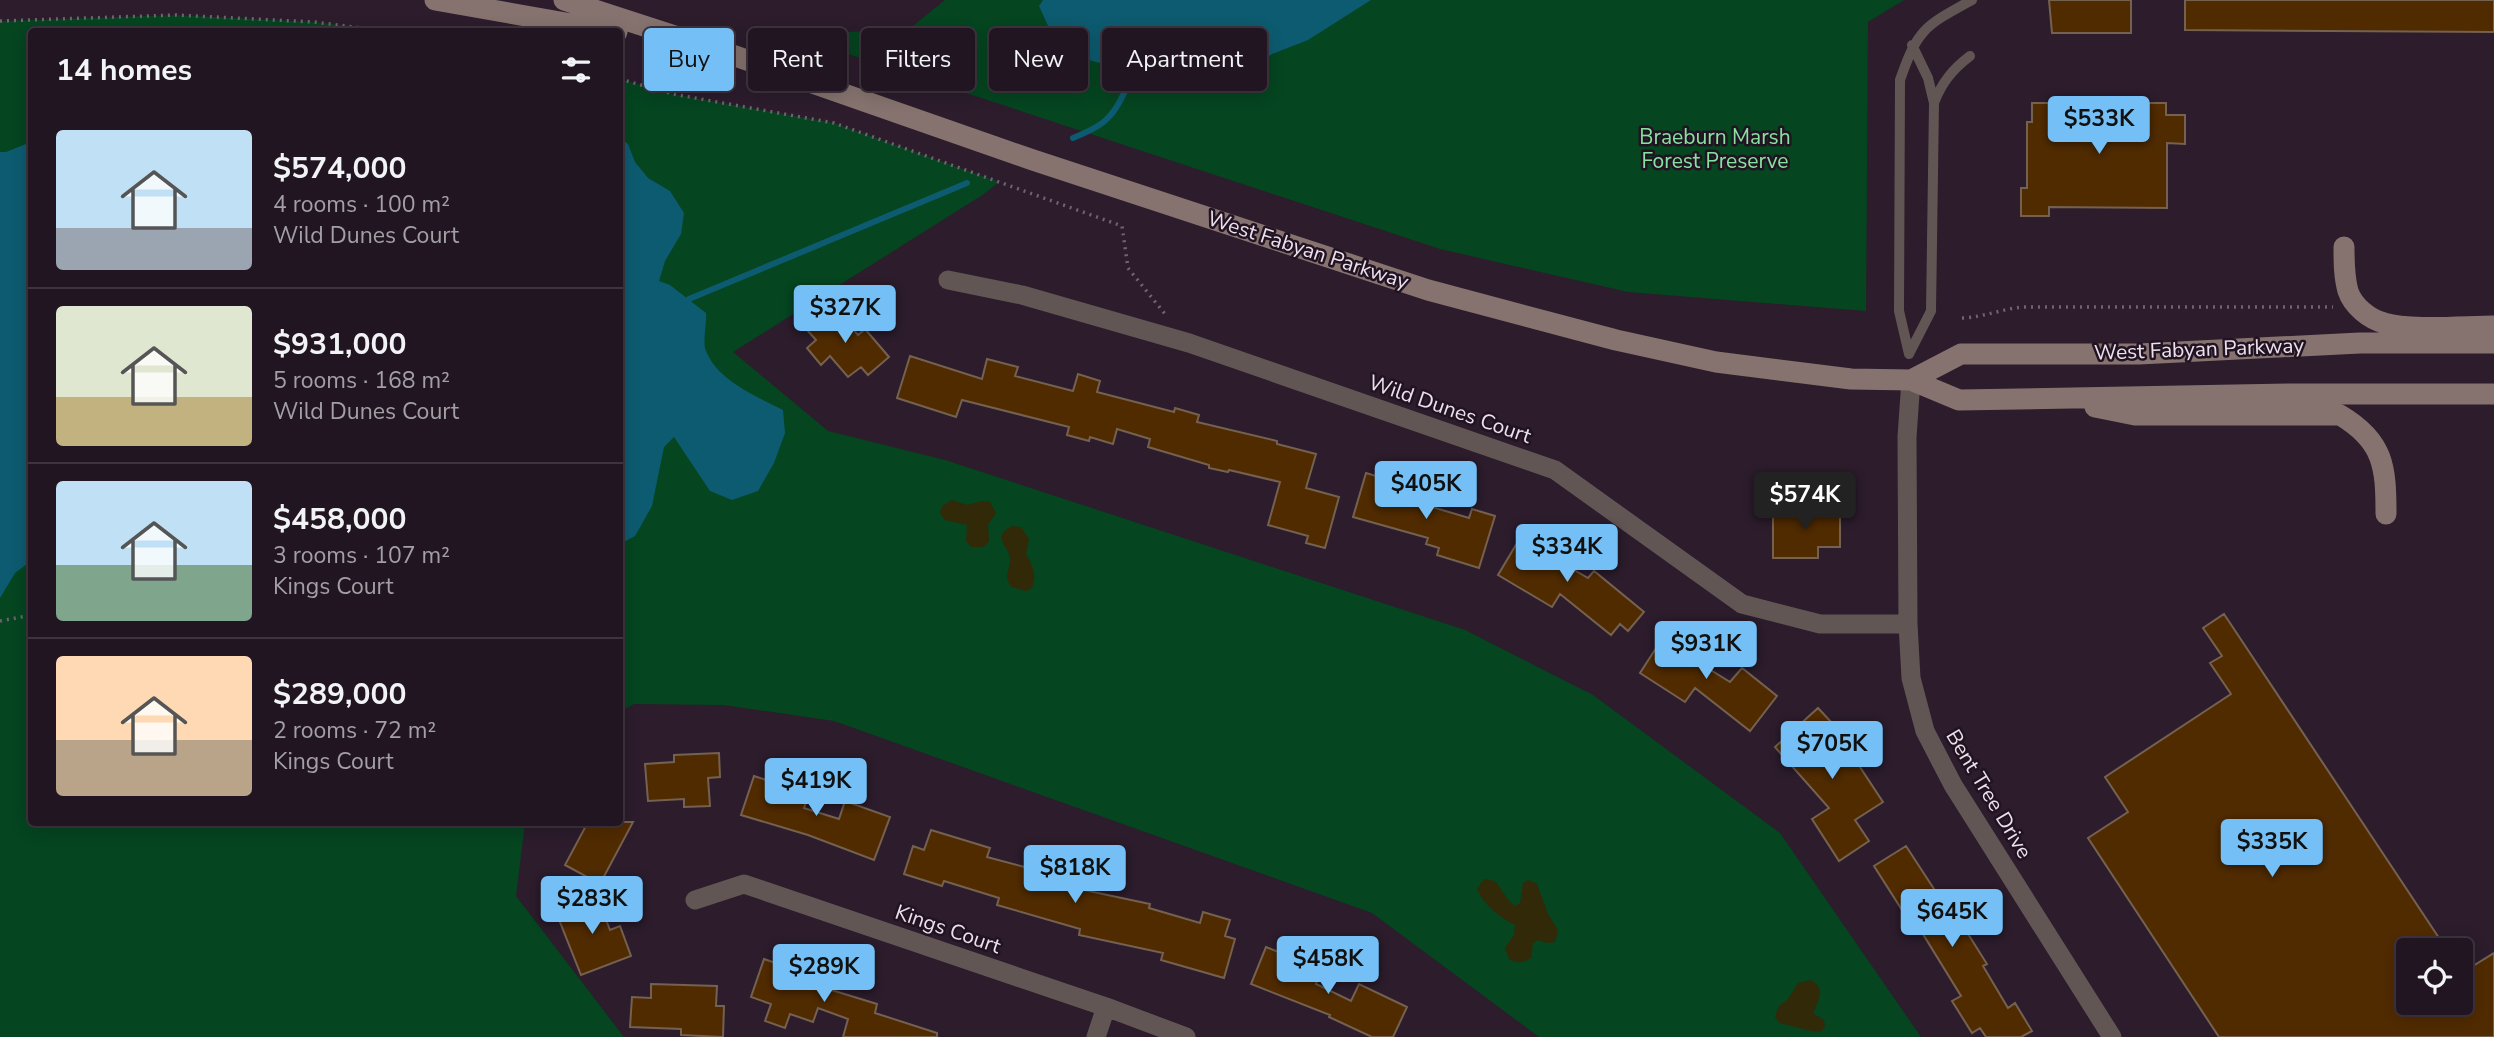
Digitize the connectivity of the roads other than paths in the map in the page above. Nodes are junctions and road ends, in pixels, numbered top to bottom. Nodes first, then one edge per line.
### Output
1 (435, 0) edge
2 (564, 0) edge
3 (1972, 0) edge
4 (595, 28) edge
5 (650, 28) edge
6 (623, 33) edge
7 (644, 37) edge
8 (1912, 45) junction
9 (734, 56) edge
10 (1970, 56) dead end
11 (1934, 103) junction
12 (2344, 247) dead end
13 (948, 279) dead end
14 (2494, 326) edge
15 (2494, 343) edge
16 (1911, 380) junction
17 (2494, 394) edge
18 (2058, 400) junction
19 (2386, 514) dead end
20 (1909, 624) junction
21 (695, 900) dead end
22 (1106, 1007) junction
23 (1096, 1037) edge
24 (1186, 1037) edge
25 (2112, 1037) edge

1 - 4 main road, West Fabyan Parkway
2 - 5 main road, West Fabyan Parkway
3 - 8 lane
6 - 7 main road, West Fabyan Parkway
8 - 11 lane
8 - 11 lane
9 - 16 main road, West Fabyan Parkway
10 - 11 lane
12 - 14 main road
13 - 20 street, Wild Dunes Court
15 - 16 main road, West Fabyan Parkway
16 - 18 main road, West Fabyan Parkway
16 - 20 street, Bent Tree Drive
17 - 18 main road, West Fabyan Parkway
18 - 19 main road
20 - 25 street, Bent Tree Drive
21 - 22 street, Kings Court
22 - 23 street
22 - 24 street, Kings Court

